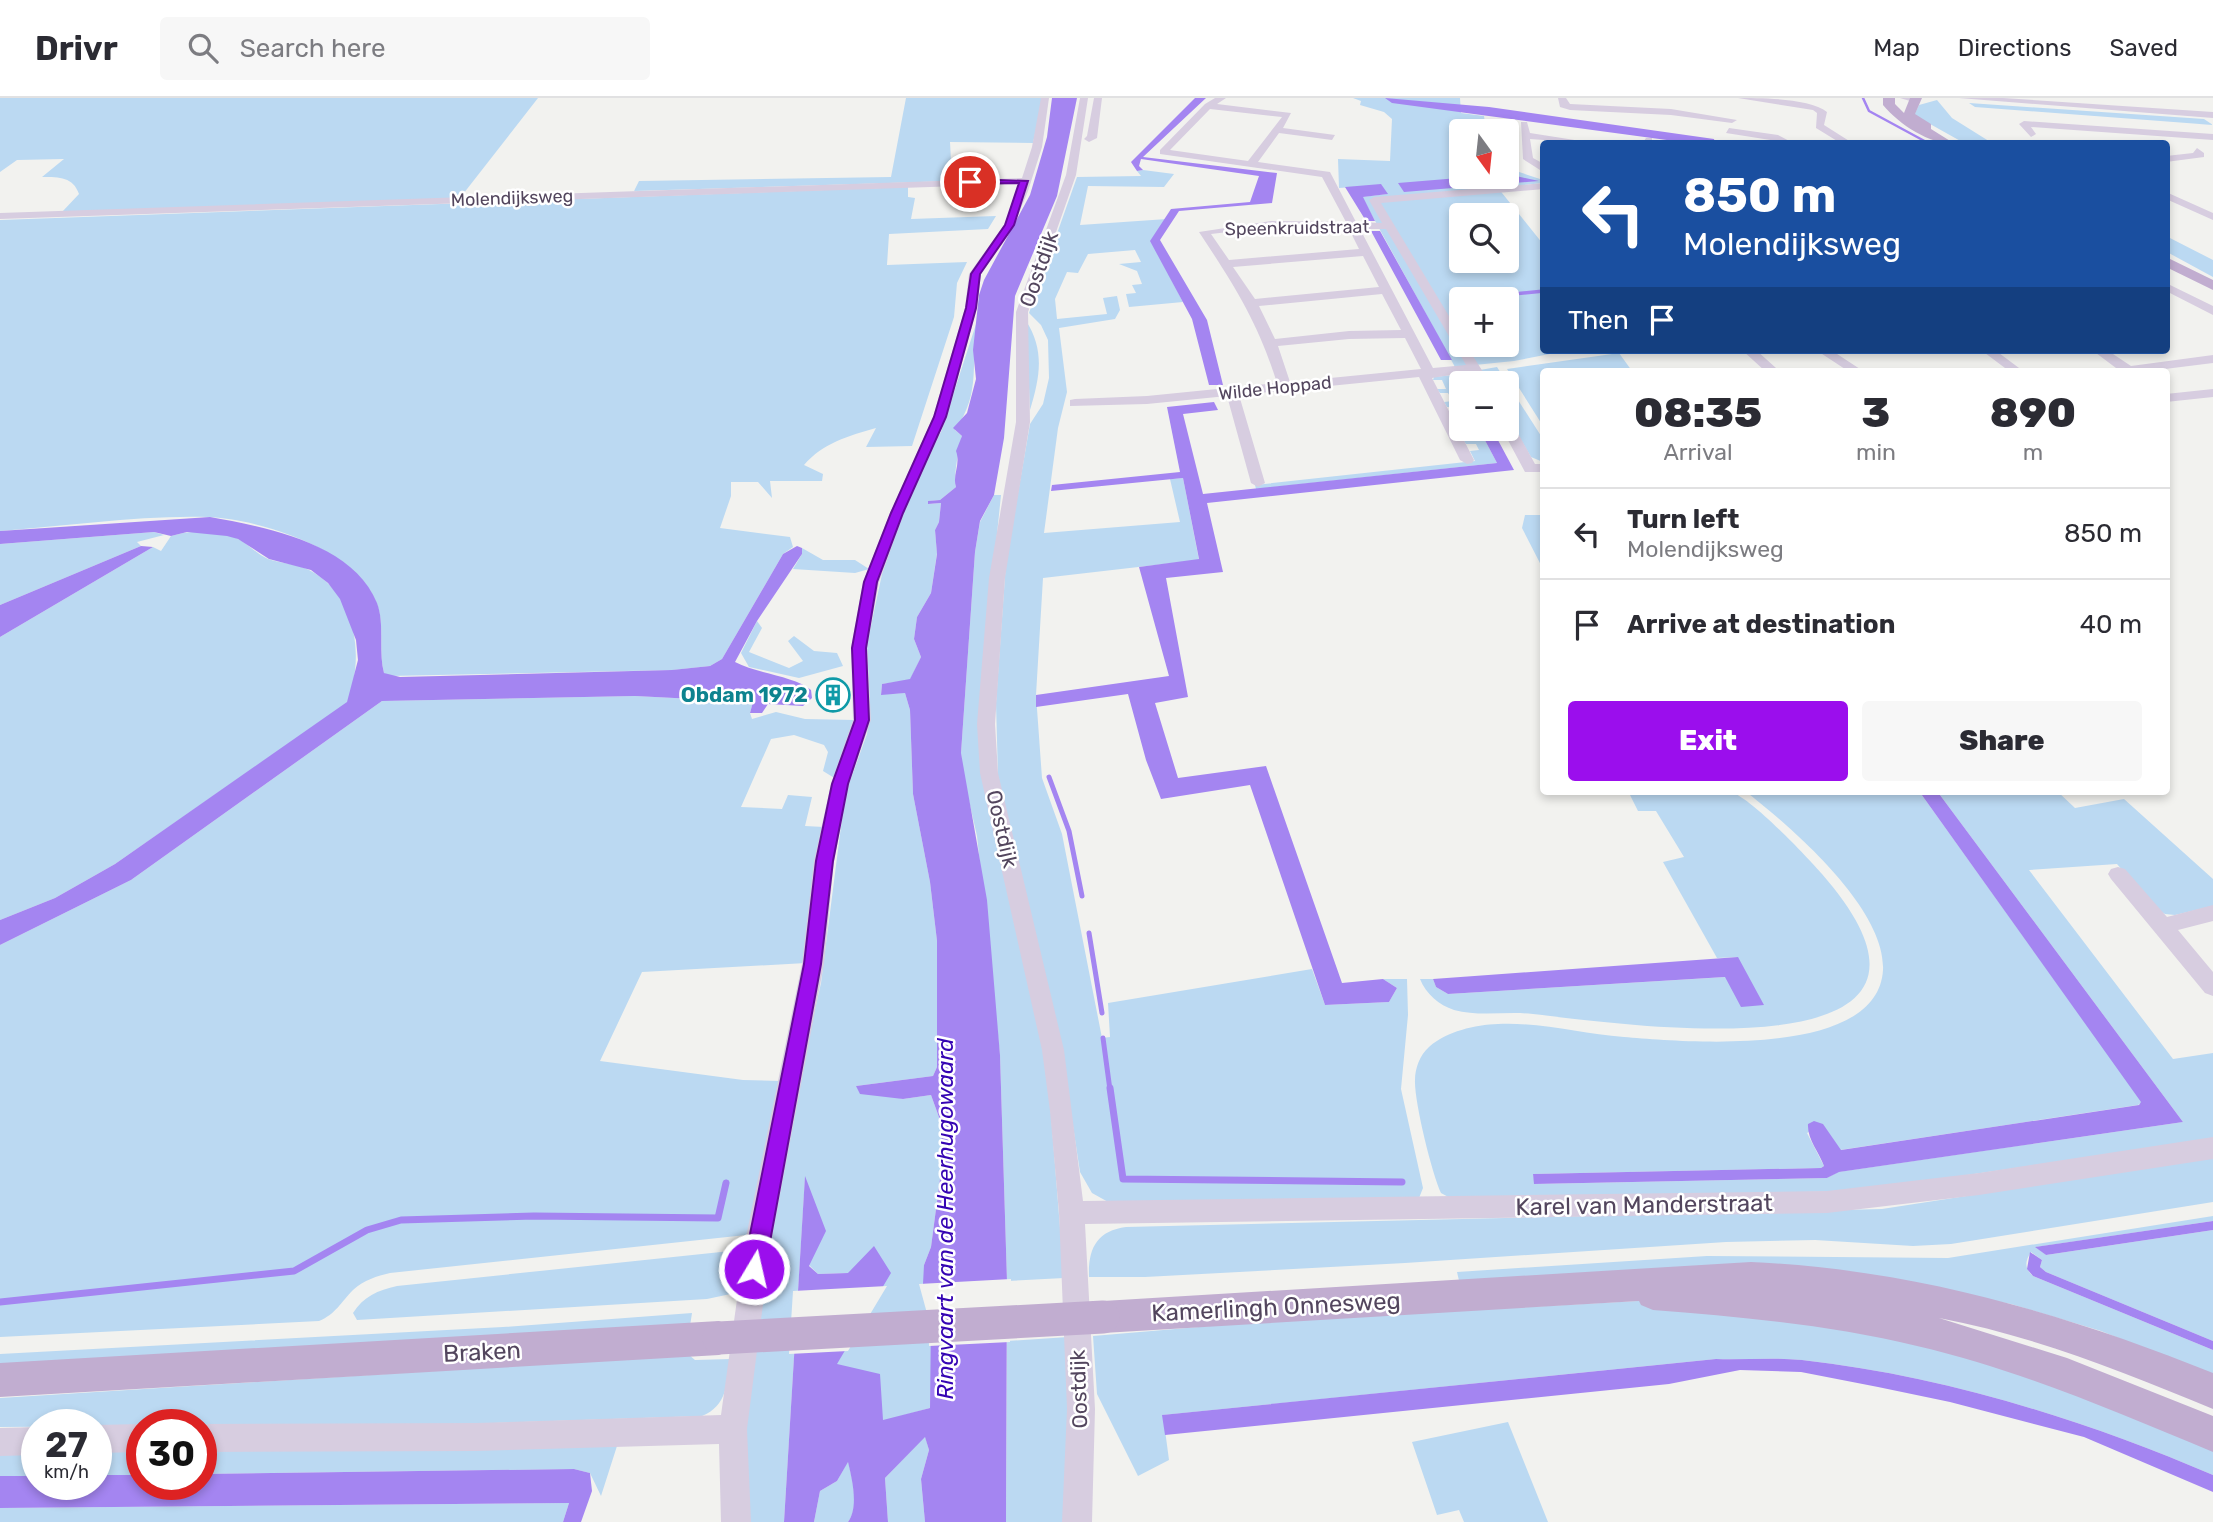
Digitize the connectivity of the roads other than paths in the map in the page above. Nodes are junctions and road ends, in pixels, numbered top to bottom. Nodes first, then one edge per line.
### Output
1 (1045, 98) edge
2 (1084, 98) edge
3 (1098, 98) edge
4 (1222, 98) edge
5 (1562, 98) edge
6 (1666, 98) edge
7 (1741, 98) edge
8 (1889, 98) edge
9 (1904, 98) edge
10 (1910, 98) edge
11 (1916, 98) edge
12 (1963, 98) edge
13 (1987, 99) edge
14 (1208, 106) junction
15 (1671, 112) junction
16 (2213, 115) edge
17 (1732, 120) junction
18 (2066, 127) junction
19 (1276, 130) junction
20 (2031, 134) dead end
21 (2182, 135) junction
22 (1332, 137) dead end
23 (1728, 137) edge
24 (2213, 137) edge
25 (1565, 140) edge
26 (1785, 140) edge
27 (1843, 140) edge
28 (1942, 140) edge
29 (1952, 140) edge
30 (2077, 140) edge
31 (1078, 143) junction
32 (2170, 149) edge
33 (2197, 151) junction
34 (1527, 154) junction
35 (1540, 154) edge
36 (2170, 159) edge
37 (1250, 164) junction
38 (1540, 166) edge
39 (1024, 181) junction
40 (1540, 186) edge
41 (2170, 197) edge
42 (2213, 206) edge
43 (2194, 208) junction
44 (0, 216) edge
45 (2213, 217) edge
46 (1351, 225) junction
47 (1391, 226) junction
48 (1365, 252) junction
49 (2170, 257) edge
50 (2170, 263) edge
51 (1226, 264) junction
52 (2213, 280) edge
53 (2213, 286) edge
54 (2172, 289) edge
55 (1385, 290) junction
56 (1252, 303) junction
57 (2213, 312) edge
58 (1408, 334) junction
59 (1271, 344) junction
60 (1753, 354) edge
61 (1829, 354) edge
62 (1993, 354) edge
63 (2103, 354) edge
64 (2213, 359) edge
65 (1475, 368) junction
66 (1770, 368) dead end
67 (1852, 368) edge
68 (2013, 368) edge
69 (2121, 368) edge
70 (2140, 368) edge
71 (1477, 371) edge
72 (1429, 372) junction
73 (1285, 387) junction
74 (1232, 392) junction
75 (2213, 393) edge
76 (2170, 398) edge
77 (1075, 403) dead end
78 (1515, 441) edge
79 (1467, 460) dead end
80 (1540, 468) edge
81 (1258, 483) dead end
82 (2118, 874) dead end
83 (2213, 913) edge
84 (2164, 926) junction
85 (2213, 987) edge
86 (2213, 1148) edge
87 (1072, 1213) junction
88 (1590, 1289) junction
89 (963, 1323) joint
90 (0, 1380) edge
91 (2213, 1391) edge
92 (733, 1429) junction
93 (2213, 1434) edge
94 (217, 1438) edge
95 (21, 1441) edge
96 (0, 1442) edge
97 (736, 1522) edge
98 (1077, 1522) edge

1 - 39 street
2 - 31 street, Oostdijk
3 - 31 street, Oostdijk
4 - 14 street
5 - 15 street
6 - 15 street
7 - 17 street
7 - 27 street
8 - 28 main road
9 - 10 street
11 - 29 main road
12 - 13 street
13 - 16 street
14 - 19 street
14 - 37 street
15 - 17 street
17 - 23 street
18 - 20 street
18 - 21 street
18 - 30 street
19 - 22 street
19 - 37 street
21 - 24 street
21 - 33 street
23 - 26 street
25 - 34 street
31 - 87 street, Oostdijk
32 - 33 street
33 - 36 street
34 - 35 street
34 - 38 street
37 - 46 street
39 - 44 street, Molendijksweg
39 - 92 street
40 - 47 street
41 - 43 street
42 - 43 street
43 - 45 street
46 - 47 street, Speenkruidstraat
46 - 48 street
46 - 51 street, Speenkruidstraat
47 - 65 street
48 - 51 street
48 - 55 street
49 - 52 main road
50 - 53 main road
51 - 56 street
54 - 57 street
55 - 56 street
55 - 58 street
56 - 59 street
58 - 59 street
58 - 72 street
59 - 73 street
60 - 66 street
61 - 67 street
62 - 68 street
63 - 69 street
64 - 70 street
65 - 71 street
65 - 72 street, Wilde Hoppad
72 - 73 street, Wilde Hoppad
72 - 79 street
73 - 74 street, Wilde Hoppad
74 - 77 street, Wilde Hoppad
74 - 81 street
75 - 76 street
78 - 80 street
82 - 84 street
83 - 84 street
84 - 85 street
86 - 87 street, Karel van Manderstraat
87 - 98 street, Oostdijk
88 - 89 main road, Kamerlingh Onnesweg, bridge
88 - 91 main road, Kamerlingh Onnesweg
88 - 93 main road, Kamerlingh Onnesweg
89 - 90 main road, Braken, bridge
92 - 94 street
92 - 97 street
95 - 96 street

